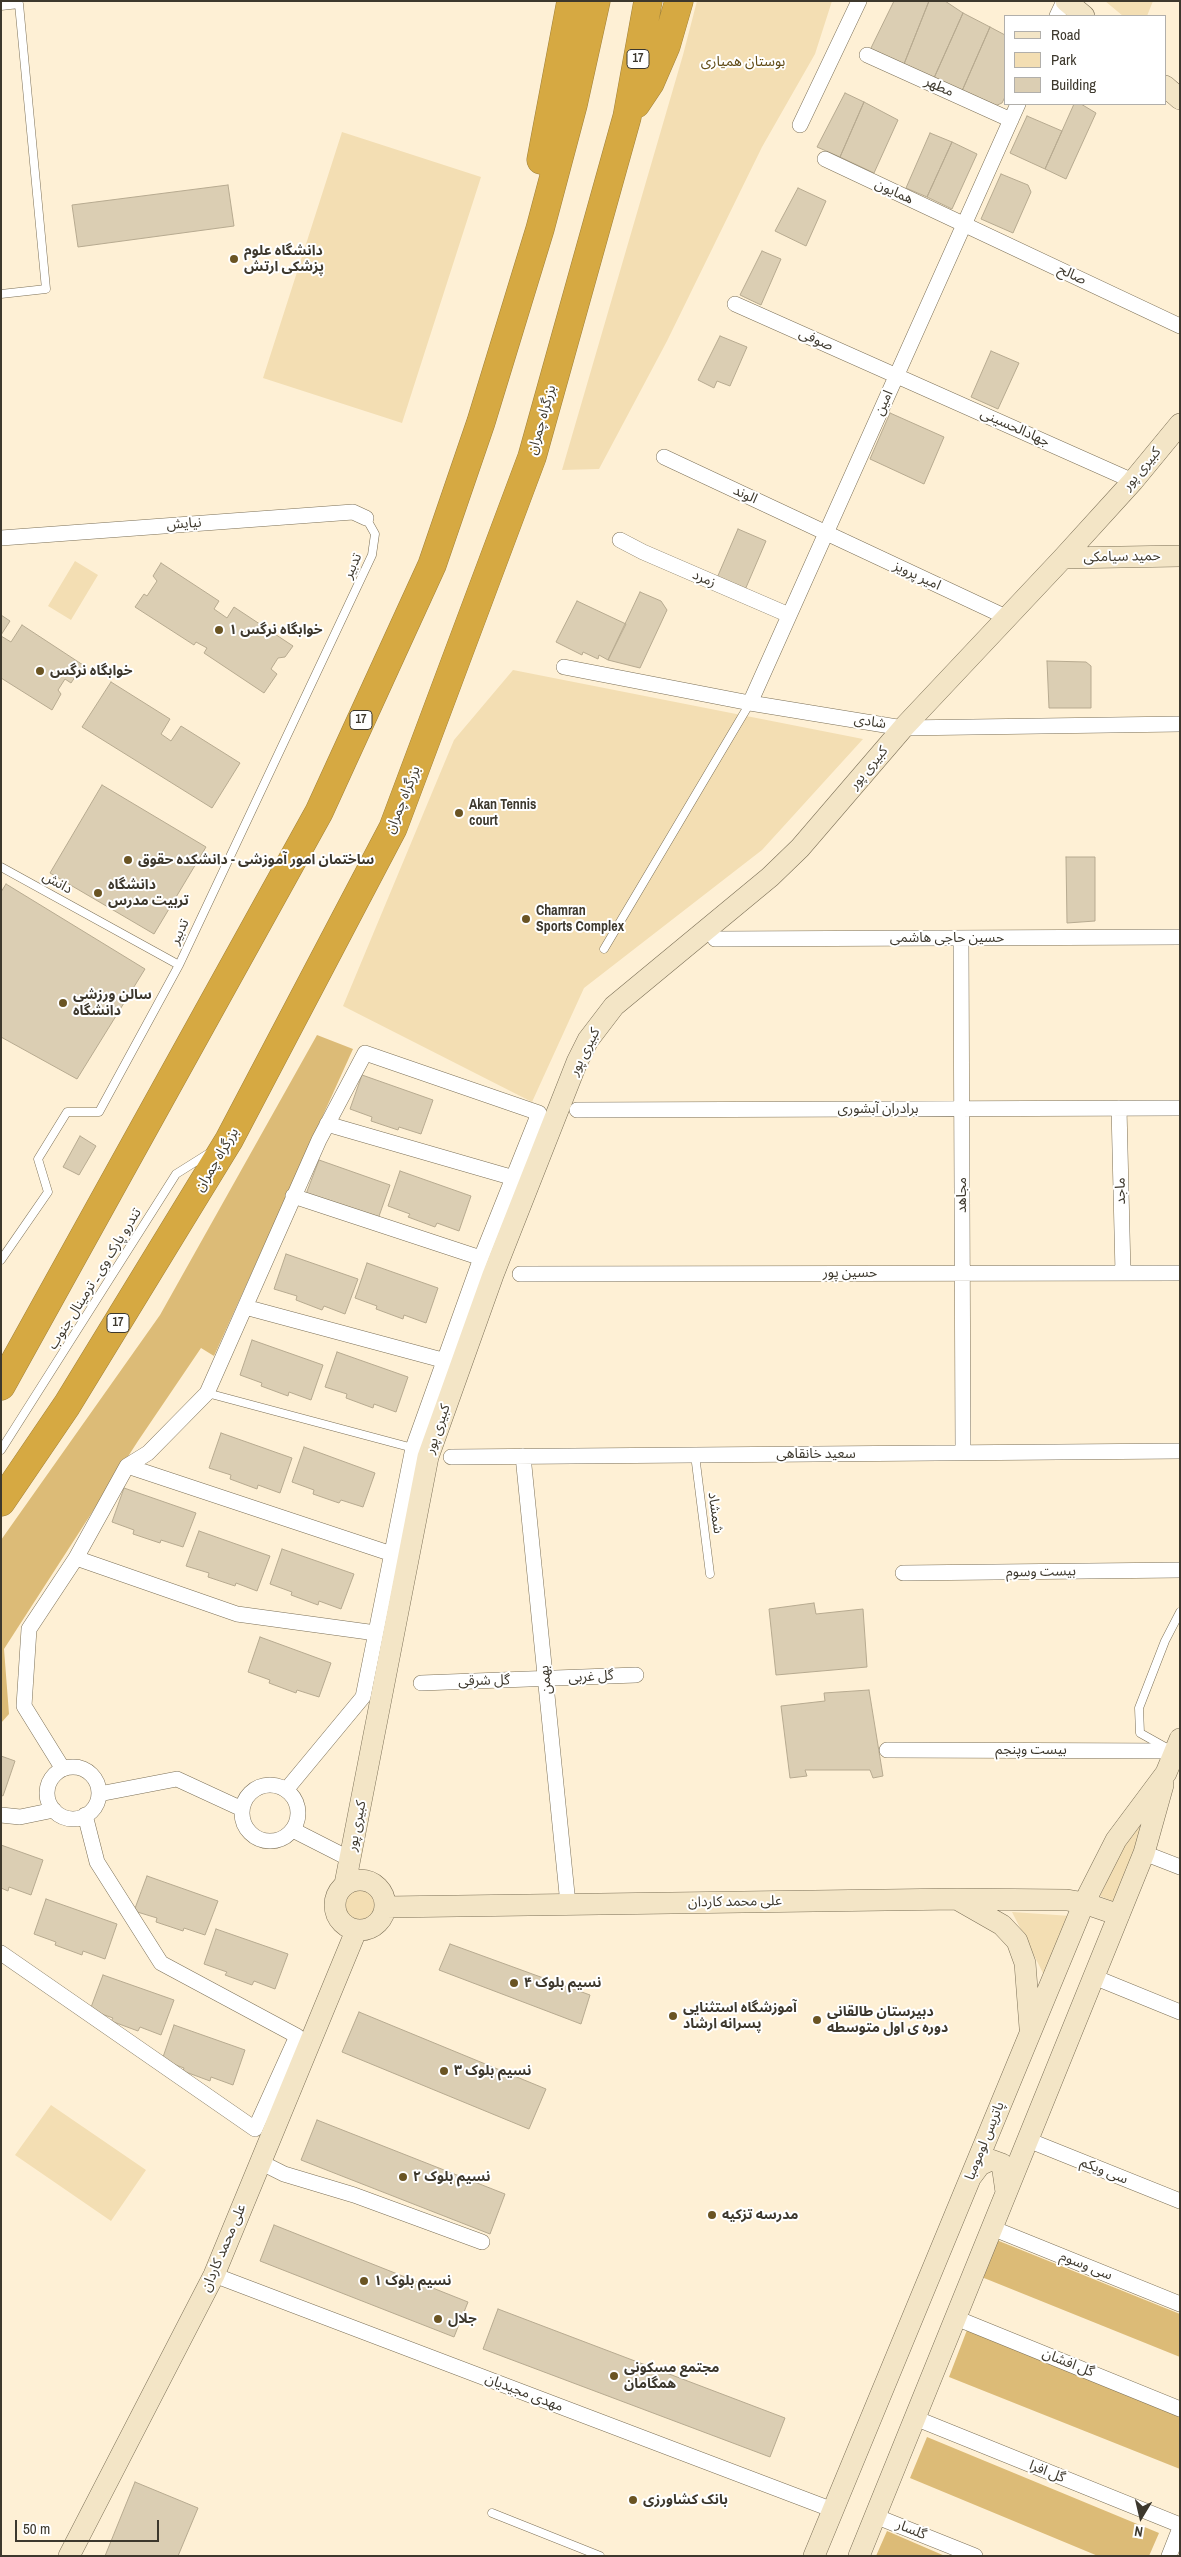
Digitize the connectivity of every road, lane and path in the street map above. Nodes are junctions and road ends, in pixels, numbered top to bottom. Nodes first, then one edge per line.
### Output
1 (571, 1) edge
2 (596, 1) edge
3 (648, 1) edge
4 (679, 1) edge
5 (859, 1) edge
6 (1065, 1) edge
7 (1, 6) edge
8 (1058, 15) edge
9 (1083, 15) edge
10 (867, 55) dead end
11 (1166, 87) edge
12 (1180, 99) edge
13 (1018, 105) edge
14 (627, 117) junction
15 (1011, 120) junction
16 (800, 125) dead end
17 (824, 159) dead end
18 (964, 224) junction
19 (540, 229) junction
20 (1, 294) edge
21 (735, 304) dead end
22 (1180, 326) edge
23 (897, 375) junction
24 (1180, 424) edge
25 (664, 457) dead end
26 (1134, 481) junction
27 (366, 518) joint
28 (826, 533) junction
29 (1, 538) edge
30 (620, 540) dead end
31 (1180, 556) edge
32 (1063, 558) junction
33 (789, 616) junction
34 (1008, 618) junction
35 (564, 666) dead end
36 (750, 703) junction
37 (1180, 724) edge
38 (903, 728) junction
39 (1, 867) edge
40 (1180, 937) edge
41 (961, 938) junction
42 (715, 939) dead end
43 (604, 949) dead end
44 (179, 965) junction
45 (1119, 1108) junction
46 (1180, 1108) edge
47 (962, 1109) junction
48 (577, 1110) dead end
49 (327, 1124) junction
50 (230, 1140) junction
51 (514, 1178) junction
52 (293, 1196) junction
53 (481, 1258) junction
54 (1, 1260) edge
55 (962, 1273) junction
56 (1123, 1273) junction
57 (1180, 1273) edge
58 (520, 1274) dead end
59 (245, 1307) junction
60 (446, 1362) junction
61 (1, 1386) edge
62 (207, 1393) junction
63 (413, 1448) junction
64 (1, 1450) edge
65 (1180, 1451) edge
66 (963, 1452) junction
67 (695, 1455) junction
68 (523, 1456) junction
69 (451, 1457) dead end
70 (127, 1466) junction
71 (1, 1502) edge
72 (392, 1554) junction
73 (76, 1558) junction
74 (1180, 1570) edge
75 (903, 1573) dead end
76 (710, 1574) dead end
77 (1180, 1612) edge
78 (376, 1633) junction
79 (636, 1675) dead end
80 (546, 1680) junction
81 (421, 1683) dead end
82 (1177, 1745) edge
83 (887, 1750) dead end
84 (63, 1769) junction
85 (1166, 1772) junction
86 (286, 1790) junction
87 (99, 1794) junction
88 (242, 1809) junction
89 (54, 1810) junction
90 (1, 1815) edge
91 (85, 1815) junction
92 (293, 1830) junction
93 (1144, 1853) junction
94 (350, 1859) junction
95 (1180, 1867) edge
96 (345, 1884) junction
97 (957, 1899) junction
98 (1084, 1903) junction
99 (568, 1904) junction
100 (386, 1907) junction
101 (1119, 1915) junction
102 (356, 1931) junction
103 (1, 1953) edge
104 (1094, 1977) junction
105 (1180, 2012) edge
106 (1030, 2033) junction
107 (1028, 2140) junction
108 (260, 2162) junction
109 (970, 2179) junction
110 (1006, 2195) junction
111 (1180, 2201) edge
112 (992, 2228) junction
113 (482, 2242) dead end
114 (214, 2275) junction
115 (1180, 2304) edge
116 (956, 2318) junction
117 (1180, 2409) edge
118 (915, 2418) junction
119 (833, 2510) junction
120 (492, 2513) dead end
121 (875, 2516) junction
122 (1180, 2527) edge
123 (69, 2556) edge
124 (600, 2556) edge
125 (814, 2556) edge
126 (859, 2556) edge
127 (975, 2556) edge
128 (1169, 2556) edge

1 - 19 highway
2 - 19 highway, 17
3 - 14 highway, بزرگراه چمران / 17
4 - 14 highway, بزرگراه چمران
5 - 16 street
6 - 8 street
6 - 9 street
7 - 20 lane
10 - 15 street, مطهر
11 - 12 street
13 - 15 street, امین
14 - 50 highway, بزرگراه چمران / 17
15 - 18 street, امین
17 - 18 street, همایون
18 - 22 street, صالح
18 - 23 street, امین
19 - 61 highway, 17
21 - 23 street, صوفی
23 - 26 street, جهادالحسینی
23 - 28 street, امین
24 - 26 street, کبیری پور
25 - 28 street, الوند
26 - 32 street, کبیری پور
27 - 29 street, نیایش
27 - 44 lane, تدبیر
28 - 33 street, امین
28 - 34 street, امیر پرویز
30 - 33 street, زمرد
31 - 32 street, حمید سیامکی
32 - 34 street, کبیری پور
33 - 36 street, امین
34 - 38 street, کبیری پور
35 - 36 street, شادی
36 - 38 street, شادی
36 - 43 lane
37 - 38 street, شادی
38 - 94 street, کبیری پور
39 - 44 lane, دانش
40 - 41 street, حسین حاجی هاشمی
41 - 42 street, حسین حاجی هاشمی
41 - 47 street, مجاهد
44 - 54 lane, تدبیر
45 - 46 street, برادران آبشوری
45 - 47 street, برادران آبشوری
45 - 56 street, ماجد
47 - 48 street, برادران آبشوری
47 - 55 street, مجاهد
49 - 51 street
49 - 51 street
49 - 52 street
50 - 64 lane, تندرو پارک وی ـ ترمینال جنوب
50 - 71 highway, بزرگراه چمران / 17
51 - 53 street
52 - 53 street
52 - 59 street
53 - 60 street
55 - 56 street, حسین پور
55 - 58 street, حسین پور
55 - 66 street, مجاهد
56 - 57 street, حسین پور
59 - 60 street
59 - 62 street
60 - 63 street
62 - 63 lane
62 - 70 street
63 - 72 street
65 - 66 street, سعید خانقاهی
66 - 67 street, سعید خانقاهی
67 - 68 street, سعید خانقاهی
67 - 76 lane, شمشاد
68 - 69 street, سعید خانقاهی
68 - 80 street, بهمن
70 - 72 street
70 - 73 street
72 - 78 street
73 - 78 street
73 - 84 street
74 - 75 street, بیست وسوم
77 - 82 lane
78 - 86 street
79 - 80 street, گل غربی
80 - 81 street, گل شرقی
80 - 99 street, بهمن
82 - 83 street, بیست وپنجم
82 - 85 street, پاتریس لومومبا
84 - 87 street
84 - 89 street
85 - 93 street
85 - 98 street, پاتریس لومومبا
86 - 88 street
86 - 92 street
87 - 88 street
87 - 91 street
88 - 92 street
89 - 90 street
89 - 91 street
91 - 103 street
92 - 94 street
93 - 95 street
93 - 101 street
94 - 96 street, کبیری پور
96 - 100 street
96 - 102 street
97 - 98 street, علی محمد کاردان
97 - 99 street, علی محمد کاردان
97 - 106 street
98 - 101 street, علی محمد کاردان
98 - 106 street, پاتریس لومومبا
99 - 100 street, علی محمد کاردان
100 - 102 street
101 - 104 street
102 - 108 street, علی محمد کاردان
104 - 105 street
104 - 107 street
106 - 109 street, پاتریس لومومبا
107 - 110 street
107 - 111 street, سی ویکم
108 - 113 street
108 - 114 street, علی محمد کاردان
109 - 110 street
109 - 119 street, پاتریس لومومبا
110 - 112 street
112 - 115 street, سی وسوم
112 - 116 street
114 - 119 street, مهدی مجیدیان
114 - 123 street, علی محمد کاردان
116 - 117 street, گل افشان
116 - 118 street
118 - 121 street
118 - 122 street, گل افرا
119 - 125 street, پاتریس لومومبا
120 - 124 lane
121 - 126 street
121 - 127 street, گلسار
122 - 128 street

